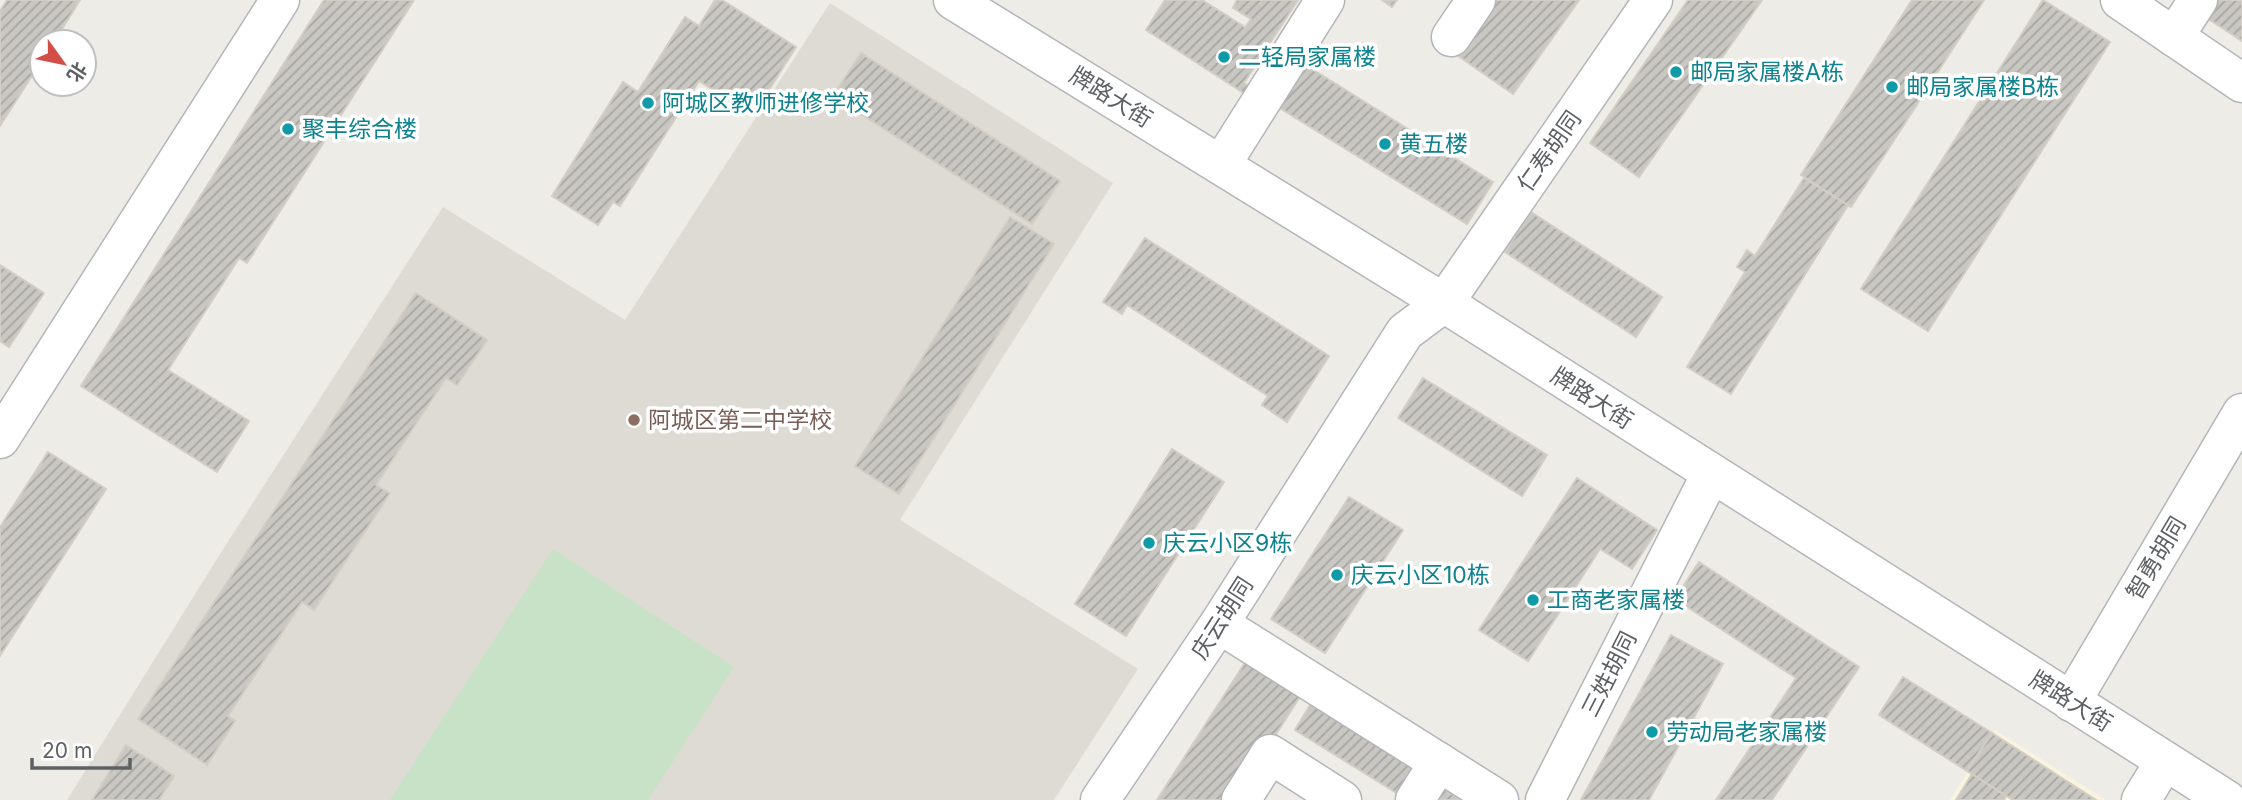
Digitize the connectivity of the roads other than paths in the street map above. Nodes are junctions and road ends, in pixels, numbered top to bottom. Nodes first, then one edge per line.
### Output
1 (280, 0) edge
2 (953, 0) edge
3 (1325, 0) edge
4 (1476, 0) edge
5 (1653, 0) edge
6 (2120, 0) edge
7 (2198, 0) edge
8 (991, 10) edge
9 (1451, 37) dead end
10 (2174, 37) junction
11 (2242, 83) edge
12 (1221, 165) junction
13 (1444, 303) junction
14 (13, 391) edge
15 (2242, 414) edge
16 (0, 439) edge
17 (1711, 474) junction
18 (1219, 624) junction
19 (2071, 702) junction
20 (2165, 761) junction
21 (1439, 762) junction
22 (1100, 800) edge
23 (1241, 800) edge
24 (1342, 800) edge
25 (1415, 800) edge
26 (1499, 800) edge
27 (1545, 800) edge
28 (2141, 800) edge
29 (2227, 800) edge

1 - 14 street
2 - 8 street, 牌路大街
3 - 12 street
4 - 9 street
5 - 13 street, 仁寿胡同
6 - 10 street
7 - 10 street
8 - 12 street, 牌路大街
10 - 11 street
12 - 13 street, 牌路大街
13 - 17 street, 牌路大街
13 - 18 street, 庆云胡同
14 - 16 street
15 - 19 street, 智勇胡同
17 - 19 street, 牌路大街
17 - 27 street, 三姓胡同
18 - 21 street
18 - 22 street, 庆云胡同
19 - 20 street, 牌路大街
20 - 28 street
20 - 29 street, 牌路大街
21 - 25 street
21 - 26 street
23 - 24 street

